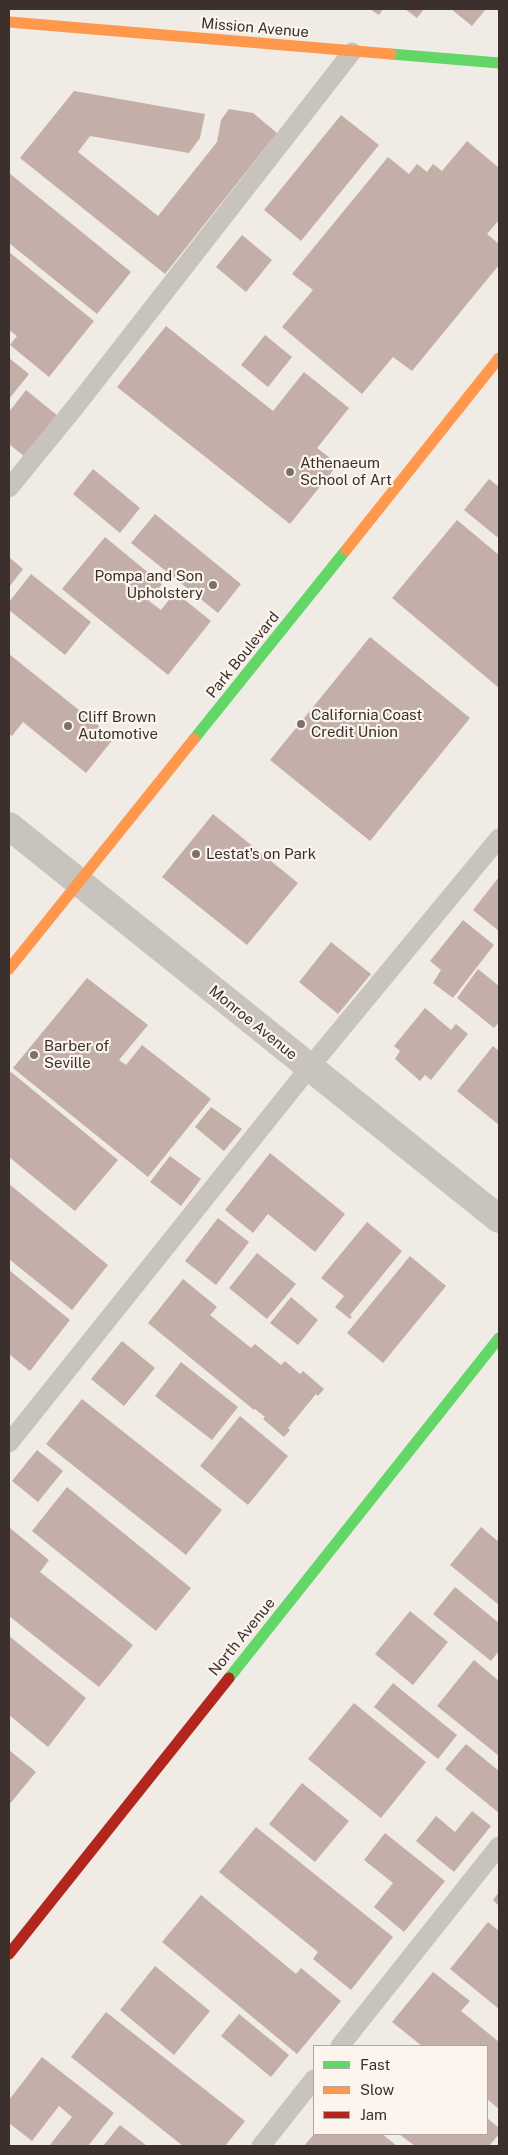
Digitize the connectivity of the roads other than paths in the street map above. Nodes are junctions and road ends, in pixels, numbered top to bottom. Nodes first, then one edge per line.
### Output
1 (9, 22) edge
2 (352, 52) junction
3 (499, 63) edge
4 (499, 358) edge
5 (9, 488) edge
6 (9, 826) edge
7 (499, 838) edge
8 (78, 882) junction
9 (9, 969) edge
10 (309, 1068) junction
11 (499, 1219) edge
12 (499, 1338) edge
13 (9, 1443) edge
14 (499, 1846) edge
15 (9, 1954) edge
16 (341, 2045) edge
17 (313, 2080) edge
18 (261, 2146) edge

1 - 2 main road, Mission Avenue
2 - 3 main road, Mission Avenue
2 - 5 lane
4 - 8 main road, Park Boulevard
6 - 8 street, Monroe Avenue
7 - 10 lane
8 - 9 main road, Park Boulevard
8 - 10 street, Monroe Avenue
10 - 11 street, Monroe Avenue
10 - 13 lane
12 - 15 main road, North Avenue
14 - 16 lane
17 - 18 lane

